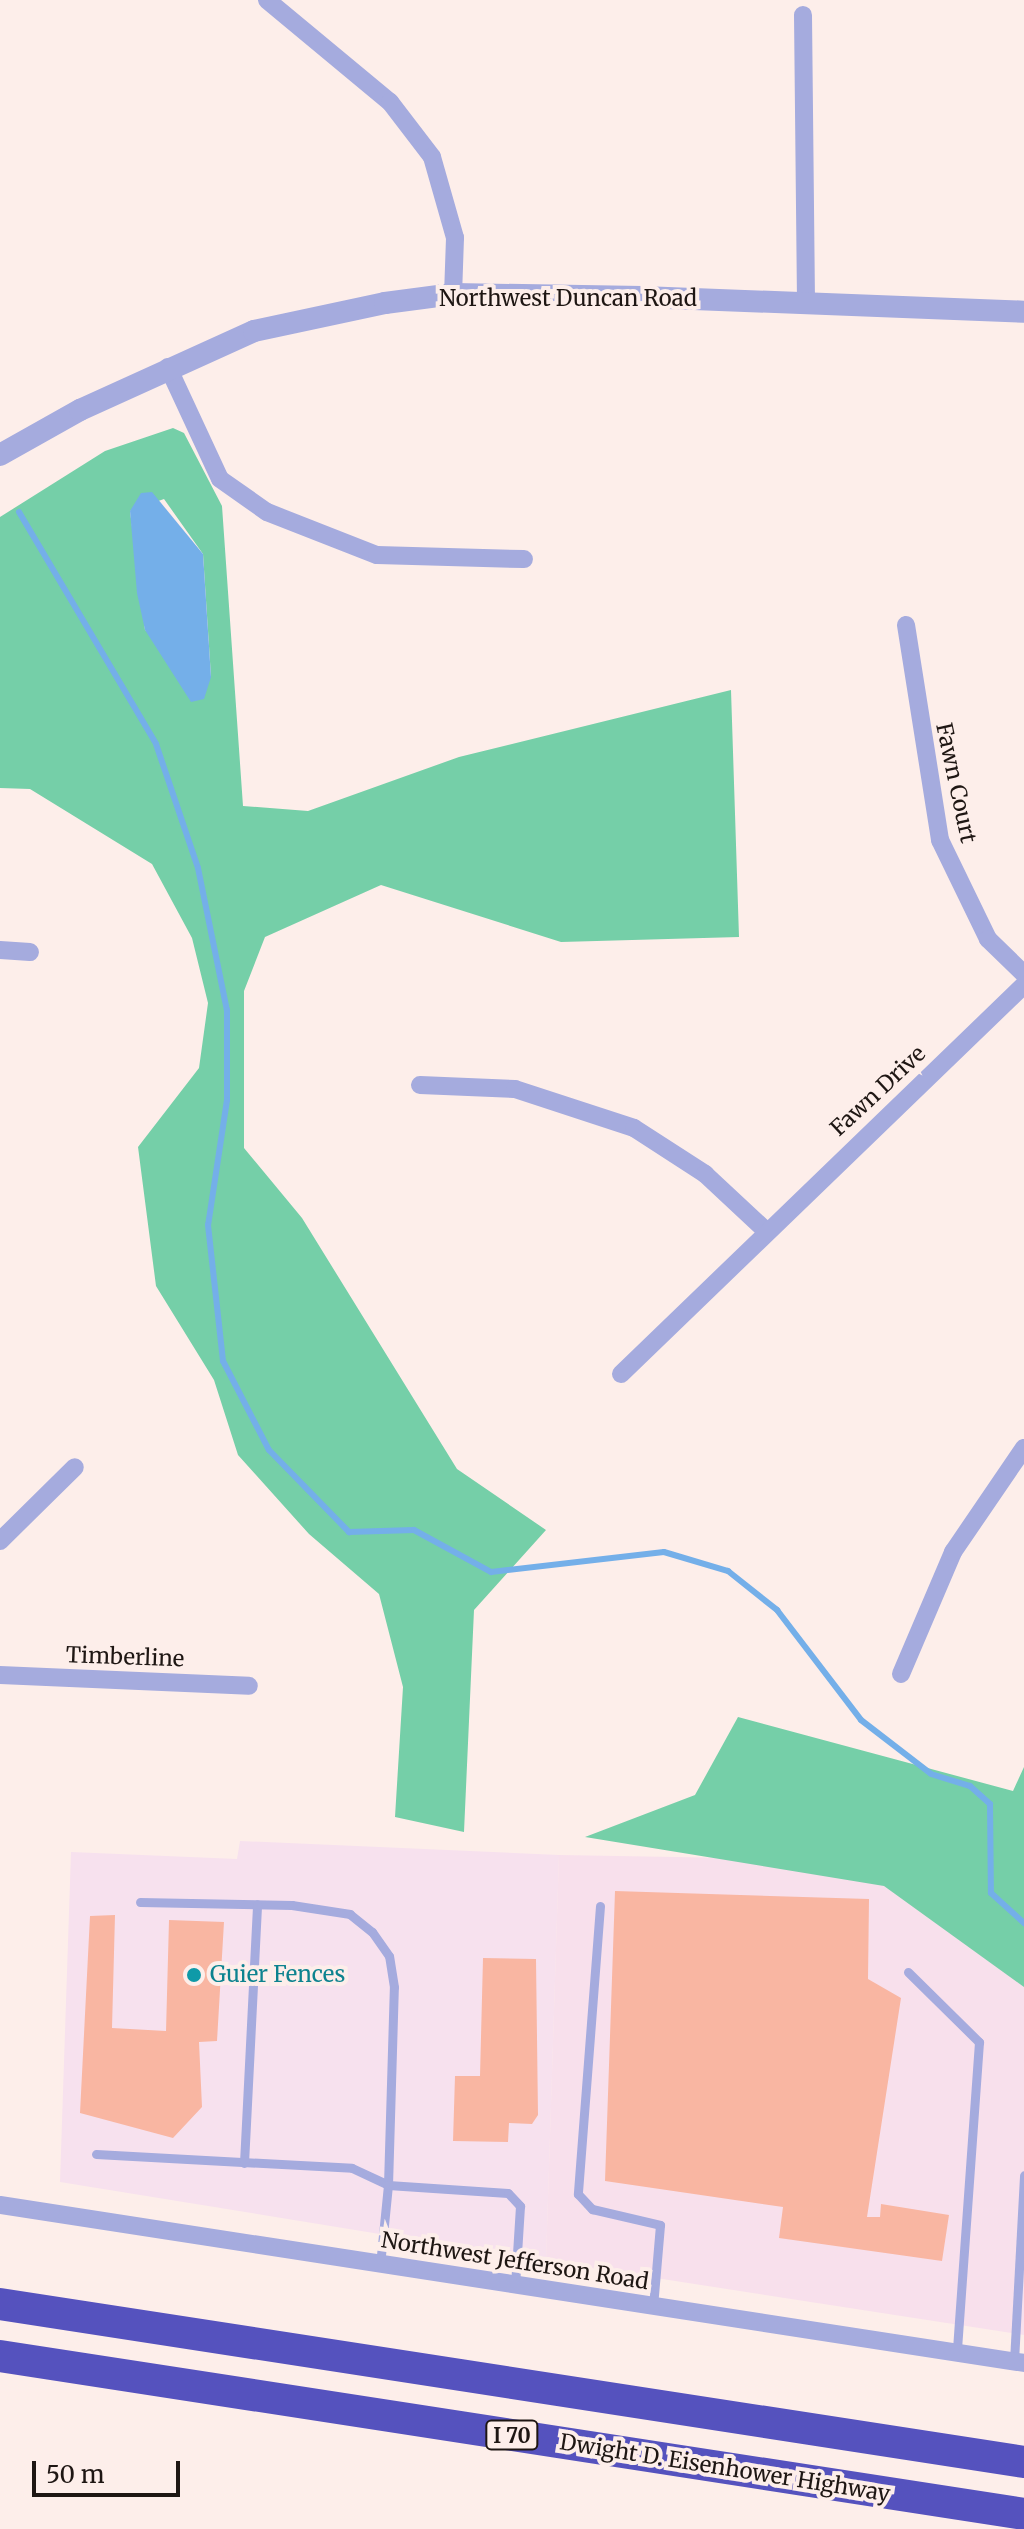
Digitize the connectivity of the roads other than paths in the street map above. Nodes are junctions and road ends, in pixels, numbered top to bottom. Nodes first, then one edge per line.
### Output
1 (267, 0) edge
2 (803, 15) dead end
3 (453, 294) junction
4 (806, 304) junction
5 (1024, 312) edge
6 (168, 367) junction
7 (0, 455) edge
8 (524, 559) dead end
9 (906, 625) dead end
10 (0, 950) edge
11 (30, 952) dead end
12 (1024, 974) edge
13 (1024, 985) edge
14 (420, 1085) dead end
15 (765, 1230) junction
16 (621, 1374) dead end
17 (1024, 1448) edge
18 (75, 1467) dead end
19 (0, 1541) edge
20 (901, 1674) dead end
21 (0, 1675) edge
22 (249, 1686) dead end
23 (140, 1902) dead end
24 (257, 1904) junction
25 (600, 1906) dead end
26 (908, 1972) dead end
27 (96, 2154) dead end
28 (244, 2163) junction
29 (1024, 2175) edge
30 (388, 2185) junction
31 (0, 2205) edge
32 (380, 2265) junction
33 (515, 2285) junction
34 (0, 2304) edge
35 (653, 2306) junction
36 (957, 2352) junction
37 (0, 2356) edge
38 (1019, 2362) edge
39 (1024, 2462) edge
40 (1024, 2514) edge

1 - 3 street
2 - 4 street
3 - 4 street, Northwest Duncan Road
3 - 6 street, Northwest Duncan Road
4 - 5 street, Northwest Duncan Road
6 - 7 street, Northwest Duncan Road
6 - 8 street
9 - 12 street, Fawn Court
10 - 11 street
13 - 15 street, Fawn Drive
14 - 15 street
15 - 16 street, Fawn Drive
17 - 20 street
18 - 19 street
21 - 22 street, Timberline
23 - 24 lane
24 - 28 lane
24 - 30 lane
25 - 35 lane
26 - 36 lane
27 - 28 lane
28 - 30 lane
29 - 38 lane
30 - 32 lane
30 - 33 lane
31 - 32 street, Northwest Jefferson Road
32 - 33 street, Northwest Jefferson Road
33 - 35 street, Northwest Jefferson Road
34 - 39 highway, I 70
35 - 36 street, Northwest Jefferson Road
36 - 38 street, Northwest Jefferson Road
37 - 40 highway, Dwight D. Eisenhower Highway / I 70

